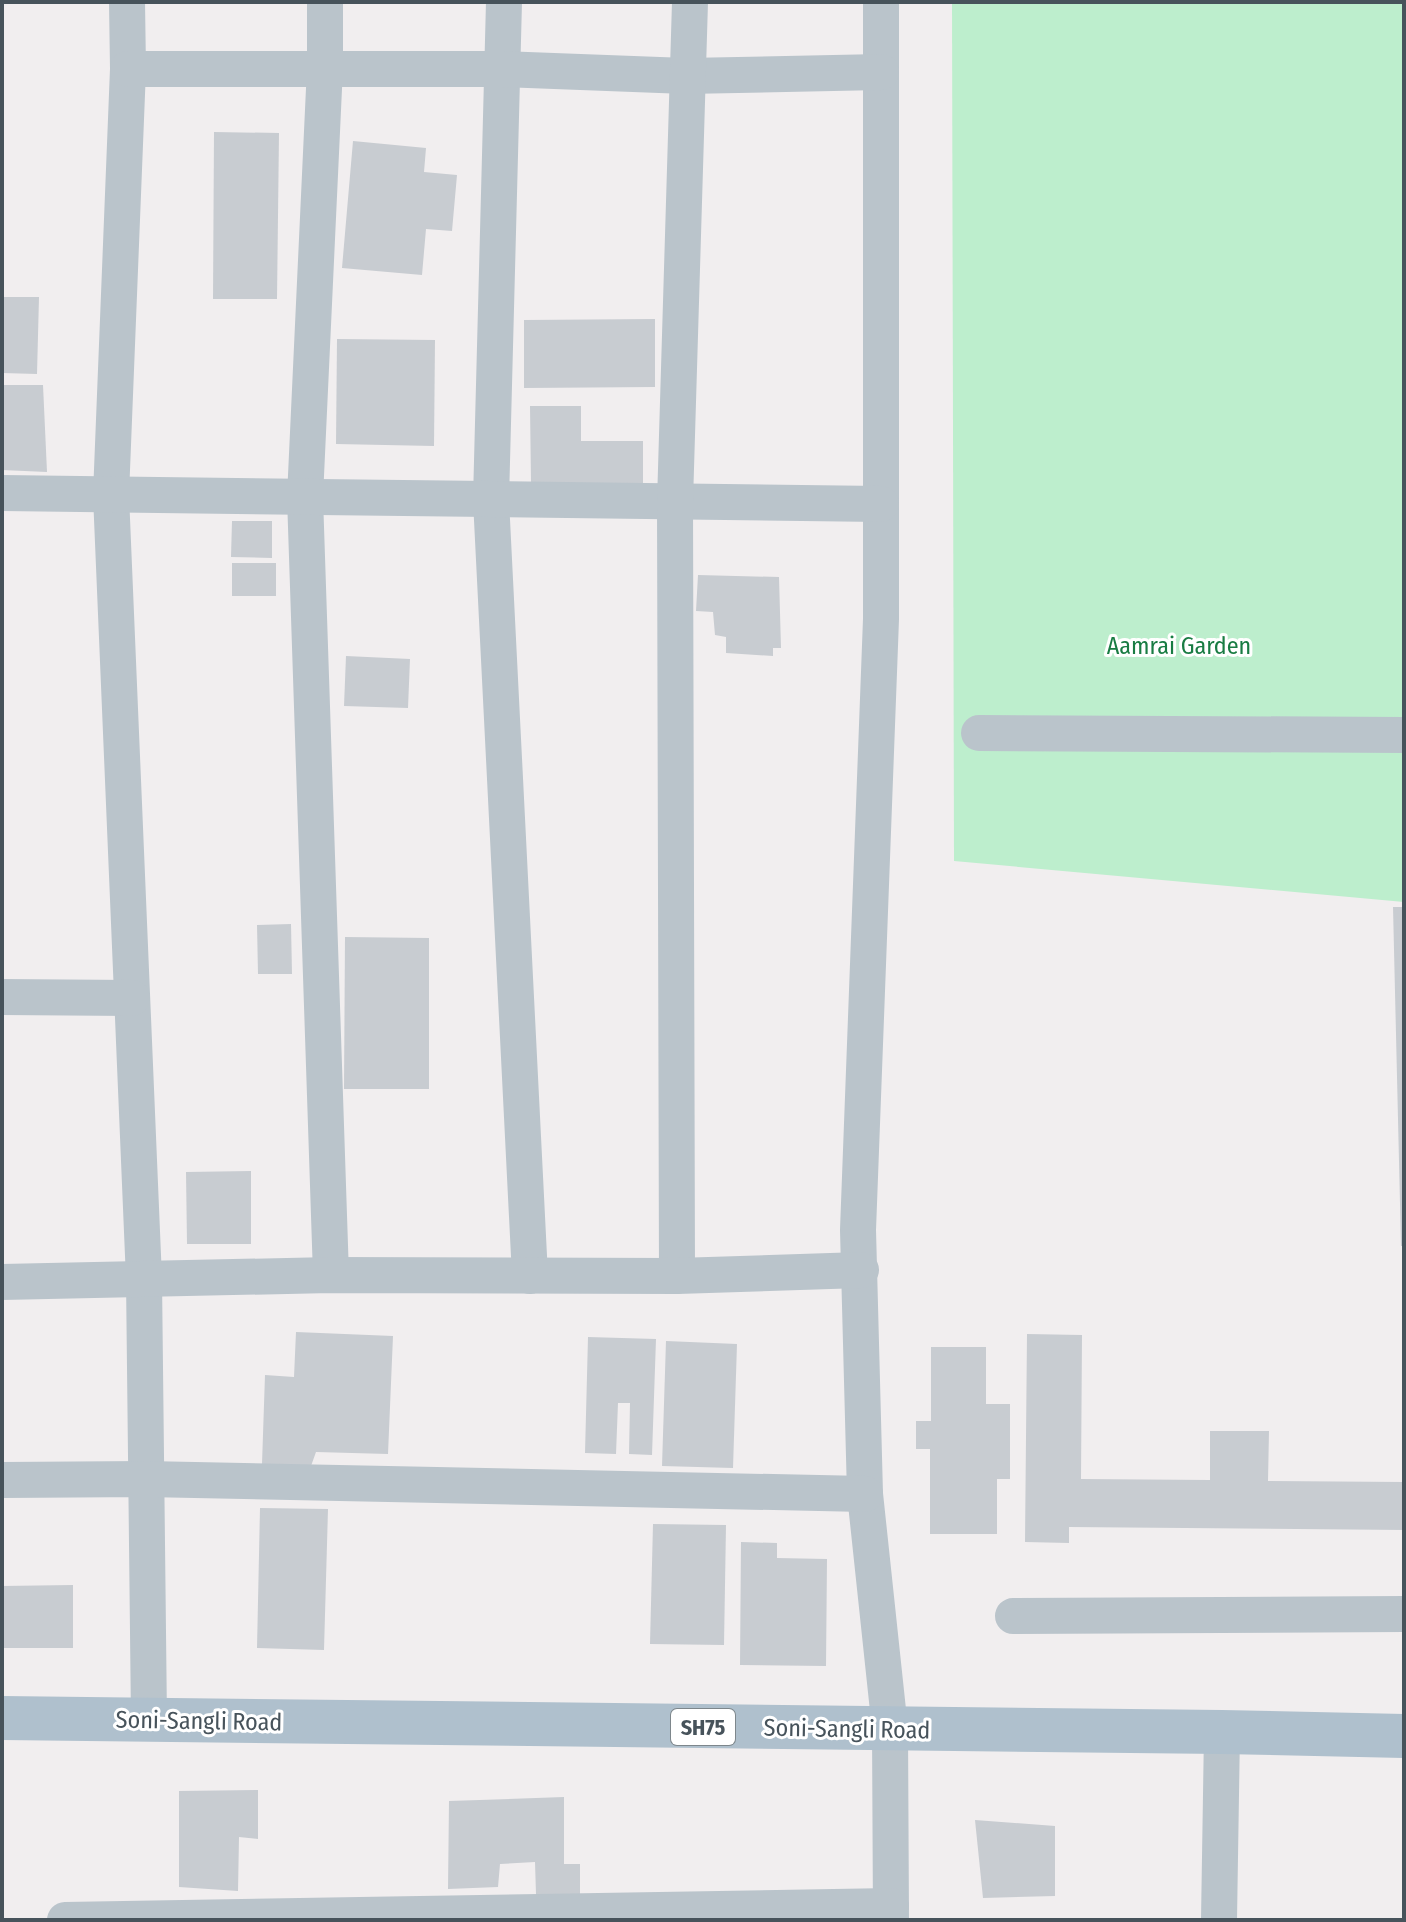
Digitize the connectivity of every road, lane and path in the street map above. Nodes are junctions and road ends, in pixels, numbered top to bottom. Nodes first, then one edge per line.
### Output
1 (127, 2) edge
2 (325, 2) edge
3 (504, 2) edge
4 (690, 2) edge
5 (881, 2) edge
6 (325, 67) junction
7 (128, 69) junction
8 (502, 69) junction
9 (881, 72) junction
10 (686, 76) junction
11 (2, 493) edge
12 (111, 495) junction
13 (305, 497) junction
14 (491, 500) junction
15 (675, 502) junction
16 (881, 504) junction
17 (979, 733) dead end
18 (1404, 735) edge
19 (2, 997) edge
20 (132, 998) junction
21 (861, 1270) junction
22 (331, 1275) junction
23 (530, 1276) junction
24 (677, 1276) junction
25 (144, 1279) junction
26 (2, 1282) edge
27 (146, 1479) junction
28 (2, 1480) edge
29 (865, 1494) junction
30 (1404, 1614) edge
31 (1013, 1616) dead end
32 (2, 1718) edge
33 (149, 1720) junction
34 (890, 1729) junction
35 (1222, 1732) junction
36 (1404, 1736) edge
37 (891, 1913) edge
38 (65, 1920) edge
39 (1219, 1920) edge

1 - 7 street
2 - 6 street
3 - 8 street
4 - 10 street
5 - 9 street
6 - 7 street
6 - 8 street
6 - 13 street
7 - 12 street
8 - 10 street
8 - 14 street
9 - 10 street
9 - 16 street
10 - 15 street
11 - 12 street
12 - 13 street
12 - 20 street
13 - 14 street
13 - 22 street
14 - 15 street
14 - 23 street
15 - 16 street
15 - 24 street
16 - 21 street
17 - 18 street
19 - 20 street
20 - 25 street
21 - 24 street
21 - 29 street
22 - 23 street
22 - 25 street
23 - 24 street
25 - 26 street
25 - 27 street
27 - 28 street
27 - 29 street
27 - 33 street
29 - 34 street
30 - 31 street
32 - 33 main road, Soni-Sangli Road / SH75
33 - 34 main road, Soni-Sangli Road / SH75
34 - 35 main road, Soni-Sangli Road / SH75
34 - 37 street
35 - 36 main road, Soni-Sangli Road / SH75
35 - 39 street
37 - 38 street

